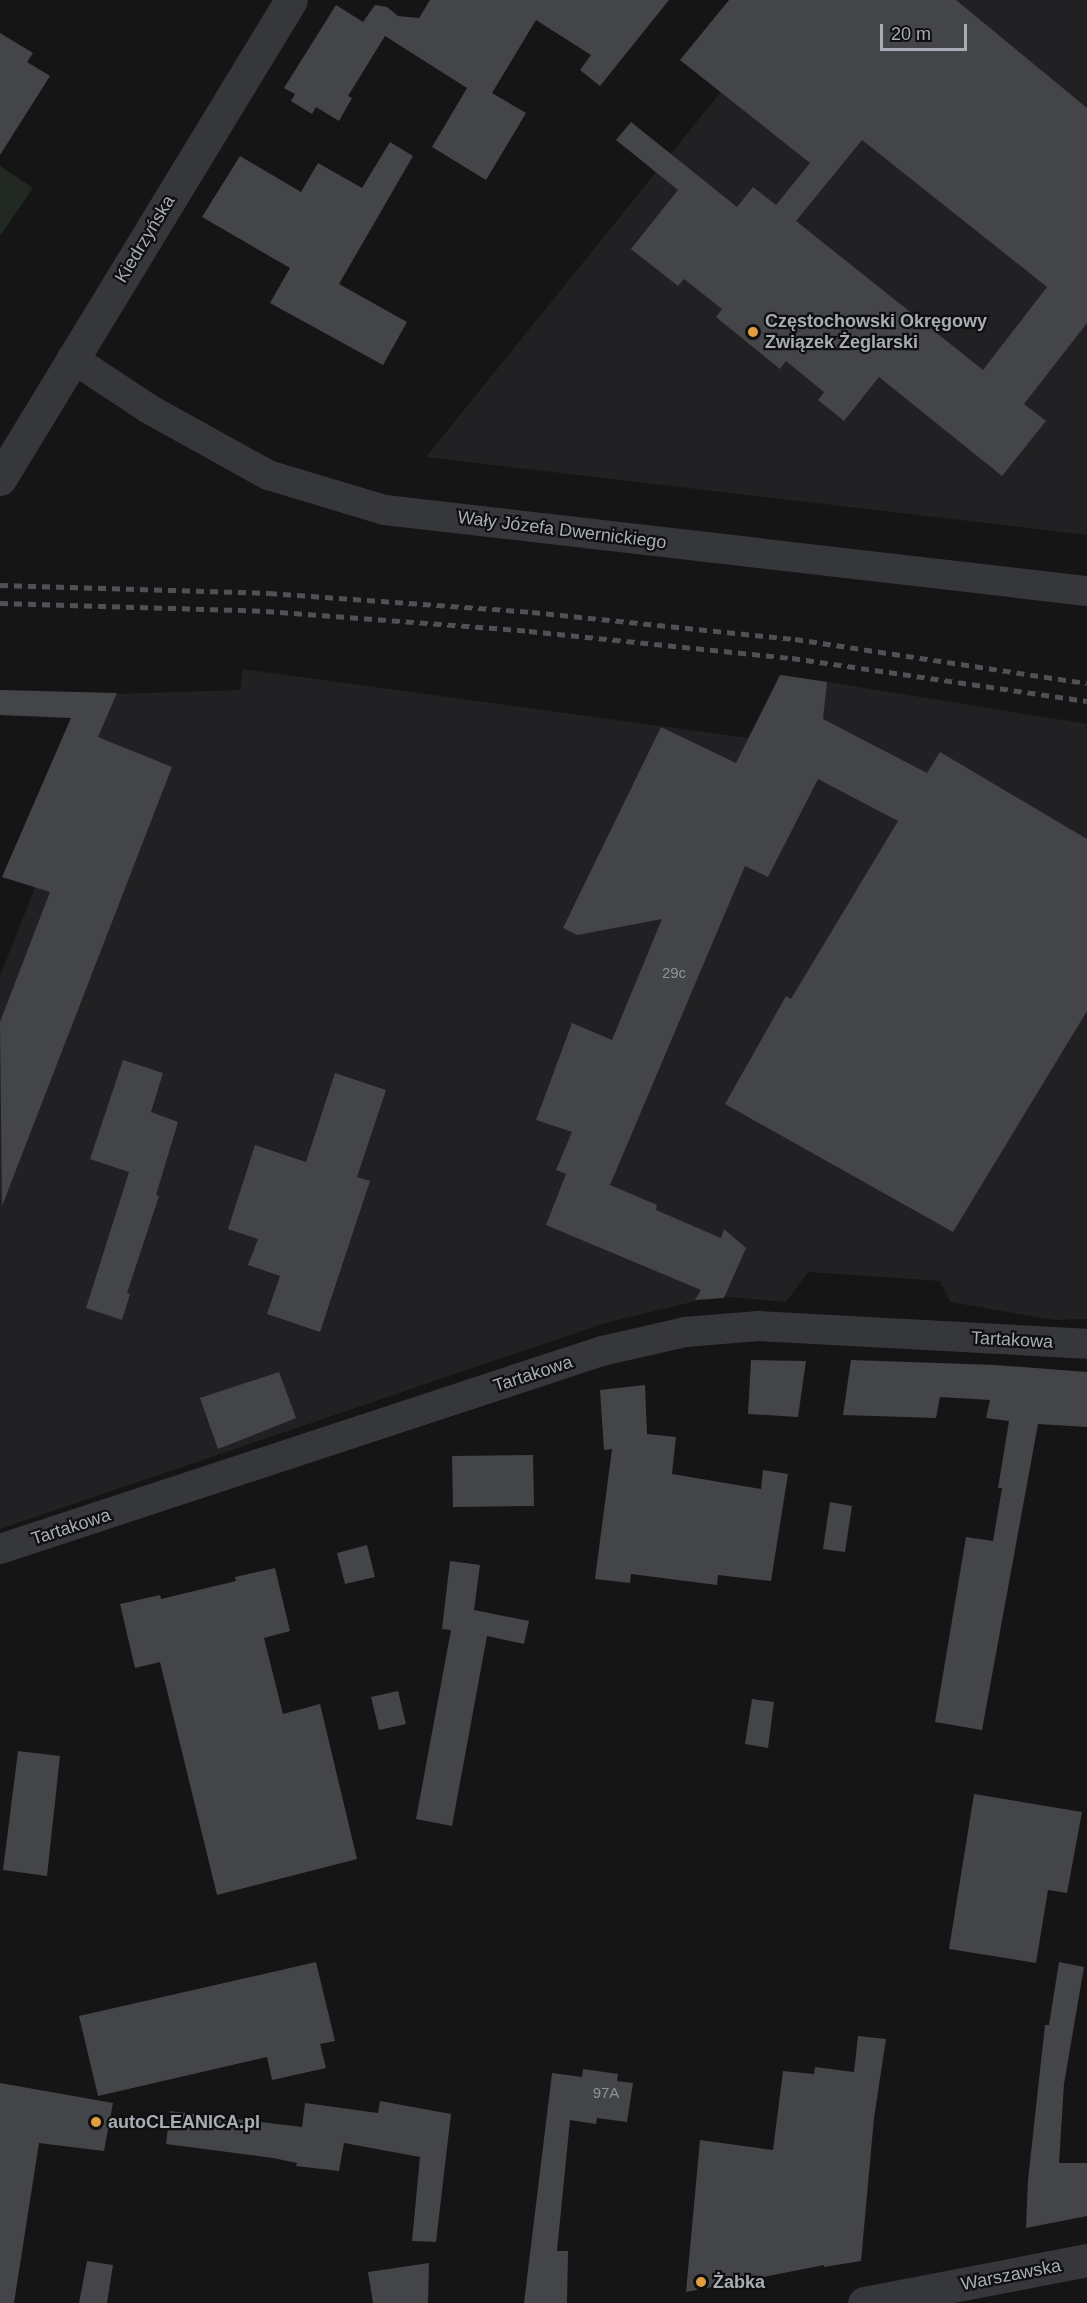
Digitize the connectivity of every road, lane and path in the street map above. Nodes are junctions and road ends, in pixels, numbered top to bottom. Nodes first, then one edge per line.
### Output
1 (291, 0) edge
2 (72, 358) junction
3 (0, 479) edge
4 (1087, 591) edge
5 (1087, 1344) edge
6 (0, 1549) edge
7 (1087, 2260) edge
8 (864, 2303) edge

1 - 2 street, Kiedrzyńska
2 - 3 street, Kiedrzyńska
2 - 4 street, Wały Józefa Dwernickiego
5 - 6 street, Tartakowa
7 - 8 street, Warszawska

